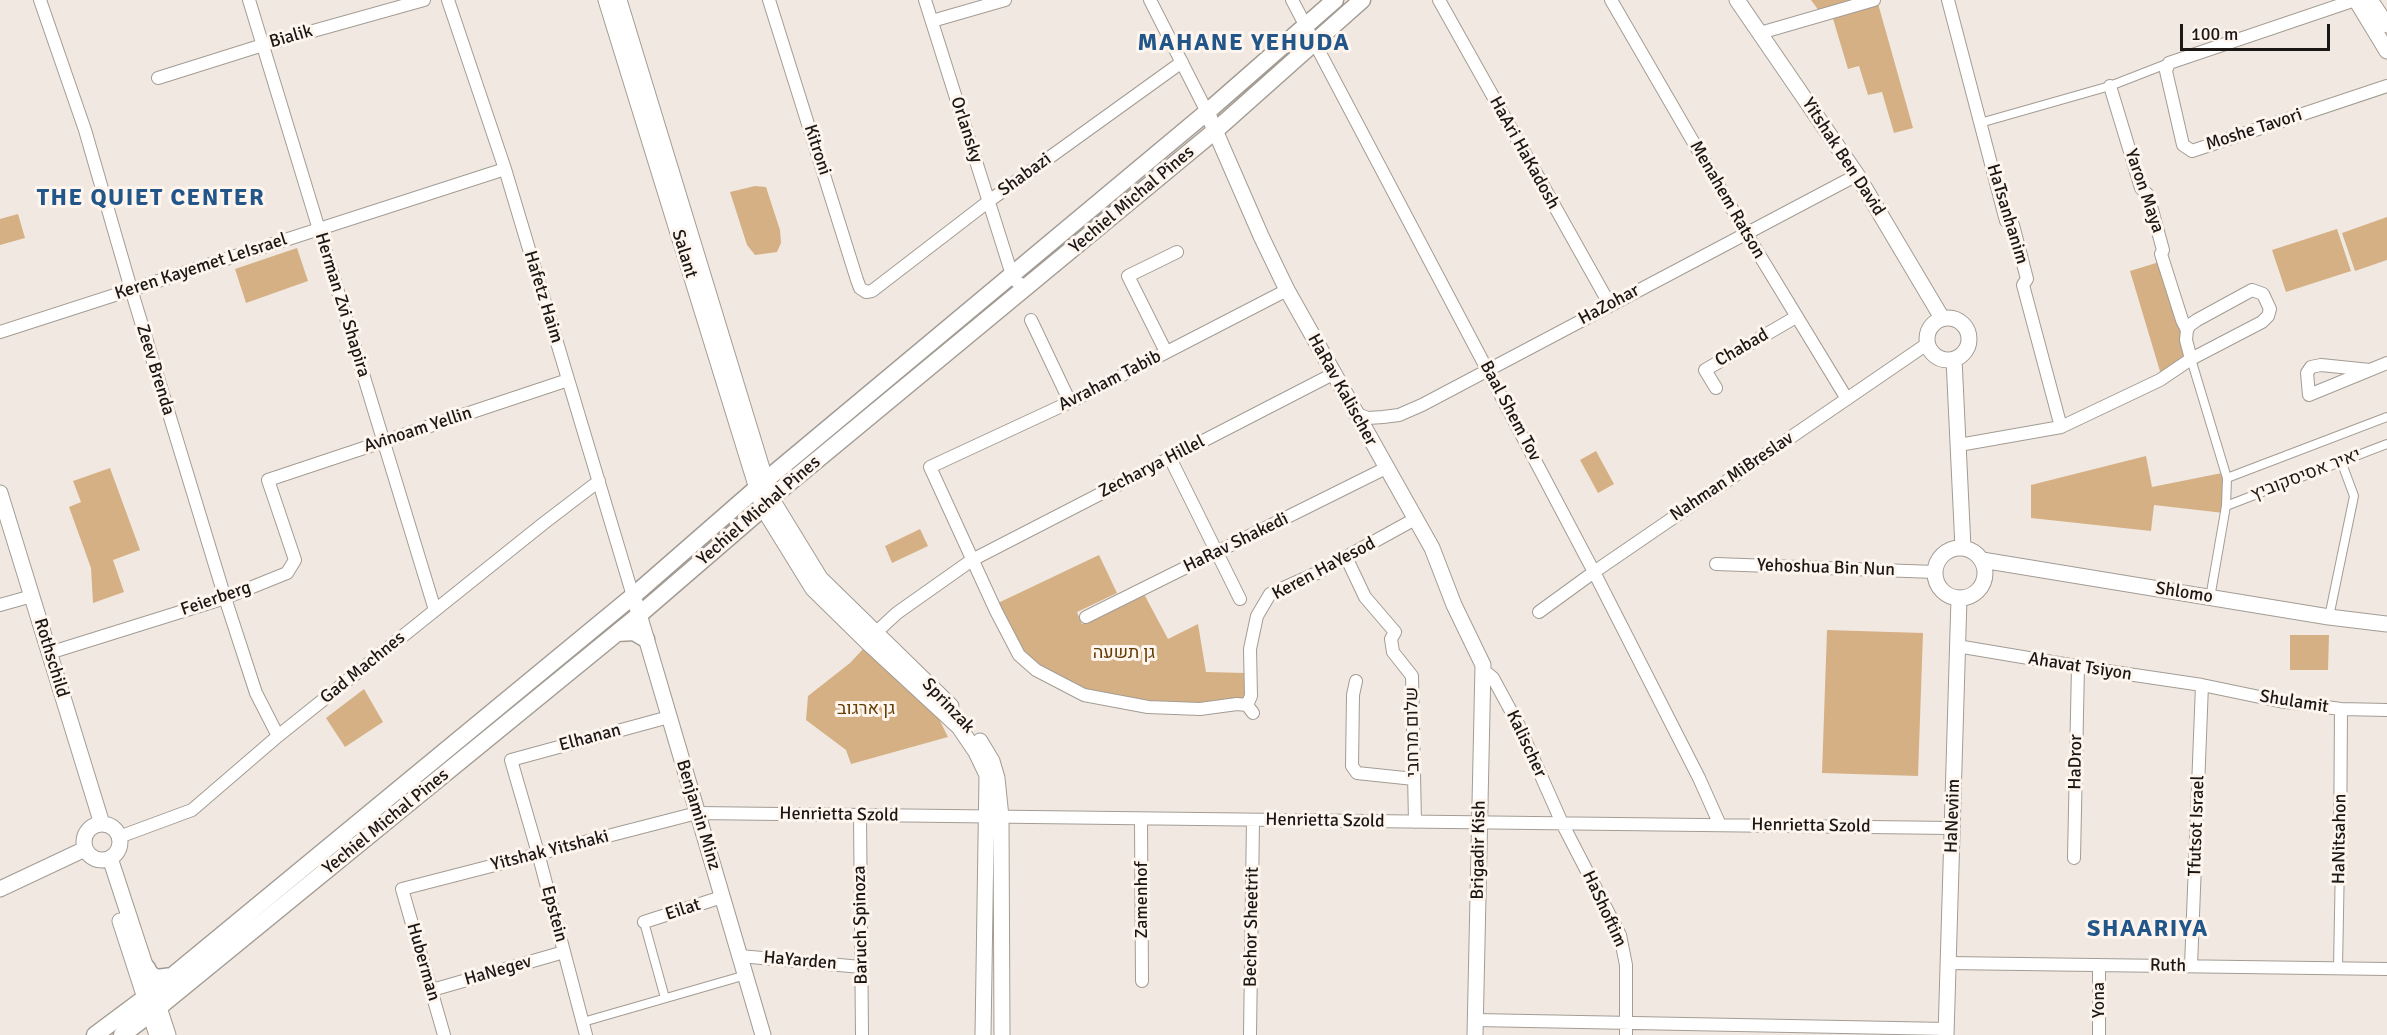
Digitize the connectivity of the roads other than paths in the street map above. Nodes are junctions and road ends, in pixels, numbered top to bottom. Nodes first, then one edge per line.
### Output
1 (40, 0) edge
2 (249, 0) edge
3 (424, 0) edge
4 (448, 0) edge
5 (606, 0) edge
6 (619, 0) edge
7 (769, 0) edge
8 (925, 0) edge
9 (1005, 0) edge
10 (1150, 0) edge
11 (1292, 0) edge
12 (1335, 0) edge
13 (1362, 0) edge
14 (1439, 0) edge
15 (1611, 0) edge
16 (1737, 0) edge
17 (1874, 0) edge
18 (1948, 0) edge
19 (2355, 0) edge
20 (2370, 0) edge
21 (932, 21) junction
22 (1306, 25) junction
23 (2387, 25) edge
24 (1760, 33) junction
25 (1315, 42) junction
26 (263, 45) junction
27 (2387, 51) edge
28 (1182, 62) junction
29 (2169, 63) junction
30 (158, 78) dead end
31 (2109, 86) junction
32 (2387, 86) edge
33 (1207, 112) junction
34 (1980, 123) junction
35 (1216, 130) junction
36 (505, 169) junction
37 (1857, 175) junction
38 (989, 201) junction
39 (319, 229) junction
40 (1746, 233) junction
41 (1177, 252) dead end
42 (1012, 275) junction
43 (1027, 287) junction
44 (131, 290) junction
45 (1287, 290) junction
46 (872, 291) joint
47 (1610, 305) junction
48 (1796, 317) junction
49 (1942, 318) junction
50 (1031, 320) dead end
51 (2187, 330) junction
52 (0, 332) edge
53 (1927, 344) junction
54 (1166, 352) junction
55 (1954, 359) junction
56 (2191, 359) junction
57 (2387, 363) edge
58 (1488, 369) junction
59 (2370, 370) junction
60 (1332, 374) junction
61 (568, 380) junction
62 (1716, 388) dead end
63 (1847, 399) junction
64 (1070, 402) junction
65 (1358, 414) junction
66 (2387, 417) edge
67 (2061, 427) junction
68 (384, 441) junction
69 (2387, 444) edge
70 (1959, 445) junction
71 (1170, 458) junction
72 (2341, 461) junction
73 (1386, 468) junction
74 (2227, 478) junction
75 (268, 480) joint
76 (599, 481) junction
77 (761, 485) junction
78 (0, 493) edge
79 (767, 503) junction
80 (2226, 506) junction
81 (3, 514) edge
82 (1415, 519) junction
83 (744, 524) junction
84 (774, 526) junction
85 (1964, 548) junction
86 (1216, 552) junction
87 (1346, 557) junction
88 (972, 560) junction
89 (1982, 560) junction
90 (1716, 564) dead end
91 (1594, 572) junction
92 (1935, 572) junction
93 (32, 596) junction
94 (633, 596) junction
95 (1959, 597) junction
96 (225, 598) junction
97 (2210, 598) junction
98 (1240, 599) dead end
99 (0, 605) edge
100 (435, 610) junction
101 (1539, 612) dead end
102 (639, 615) junction
103 (1086, 617) dead end
104 (2329, 617) junction
105 (2387, 624) edge
106 (617, 633) junction
107 (871, 637) junction
108 (646, 639) junction
109 (1957, 646) junction
110 (49, 653) junction
111 (2078, 666) junction
112 (1483, 668) junction
113 (1356, 681) dead end
114 (2202, 685) junction
115 (2341, 709) junction
116 (2387, 710) edge
117 (669, 717) junction
118 (278, 736) junction
119 (511, 760) joint
120 (1414, 778) junction
121 (698, 813) junction
122 (860, 815) junction
123 (995, 817) junction
124 (1141, 819) junction
125 (1253, 820) junction
126 (1415, 822) junction
127 (1480, 822) junction
128 (102, 824) junction
129 (1562, 824) junction
130 (1720, 825) junction
131 (1952, 828) junction
132 (119, 837) junction
133 (85, 849) junction
134 (538, 853) junction
135 (2074, 858) dead end
136 (106, 859) junction
137 (2340, 860) joint
138 (0, 889) edge
139 (402, 890) joint
140 (722, 897) junction
141 (644, 922) joint
142 (564, 952) junction
143 (740, 956) junction
144 (1948, 963) junction
145 (2099, 965) junction
146 (2191, 966) junction
147 (861, 967) junction
148 (147, 968) junction
149 (2338, 968) junction
150 (2387, 969) edge
151 (746, 975) junction
152 (172, 976) junction
153 (1142, 981) dead end
154 (432, 990) junction
155 (665, 998) junction
156 (152, 1003) junction
157 (583, 1022) junction
158 (1475, 1027) edge
159 (1626, 1029) edge
160 (1946, 1032) edge
161 (94, 1035) edge
162 (122, 1035) edge
163 (157, 1035) edge
164 (168, 1035) edge
165 (444, 1035) edge
166 (586, 1035) edge
167 (763, 1035) edge
168 (862, 1035) edge
169 (983, 1035) edge
170 (1002, 1035) edge
171 (1250, 1035) edge
172 (2099, 1035) edge

1 - 44 street, Zeev Brenda
2 - 26 street, Herman Zvi Shapira
3 - 26 street, Bialik
4 - 36 street, Hafetz Haim
5 - 77 street, Salant
6 - 77 street, Salant
7 - 46 street, Kitroni
8 - 21 street, Orlansky
9 - 21 street
10 - 28 street
11 - 22 street, Baal Shem Tov
12 - 22 main road, Yechiel Michal Pines
13 - 25 main road, Yechiel Michal Pines
14 - 47 street, HaAri HaKadosh
15 - 40 street, Menahem Ratson
16 - 24 street, Yitshak Ben David
17 - 24 street
18 - 34 street, HaTsanhanim
19 - 27 street
19 - 29 street
20 - 23 street
21 - 38 street, Orlansky
22 - 25 street, Baal Shem Tov
22 - 33 main road, Yechiel Michal Pines
24 - 37 street, Yitshak Ben David
25 - 35 main road, Yechiel Michal Pines
25 - 58 street, Baal Shem Tov
26 - 30 street, Bialik
26 - 39 street, Herman Zvi Shapira
28 - 33 street
28 - 38 street, Shabazi
29 - 31 street
29 - 32 street, Moshe Tavori
31 - 34 street
31 - 51 street, Yaron Maya
33 - 35 street, HaRav Kalischer
33 - 42 main road, Yechiel Michal Pines
34 - 67 street, HaTsanhanim
35 - 43 main road, Yechiel Michal Pines
35 - 45 street, HaRav Kalischer
36 - 39 street, Keren Kayemet LeIsrael
36 - 61 street, Hafetz Haim
37 - 40 street, HaZohar
37 - 49 street, Yitshak Ben David
38 - 42 street, Orlansky
38 - 46 street, Shabazi
39 - 44 street, Keren Kayemet LeIsrael
39 - 68 street, Herman Zvi Shapira
40 - 47 street, HaZohar
40 - 48 street, Menahem Ratson
41 - 54 street
42 - 43 street
42 - 77 main road, Yechiel Michal Pines
43 - 79 main road, Yechiel Michal Pines
44 - 52 street, Keren Kayemet LeIsrael
44 - 96 street, Zeev Brenda
45 - 54 street, Avraham Tabib
45 - 60 street, HaRav Kalischer
47 - 58 street, HaZohar
48 - 62 street, Chabad
48 - 63 street, Menahem Ratson
49 - 53 street
49 - 55 street
50 - 64 street
51 - 56 street, Yaron Maya
51 - 56 street
53 - 55 street
53 - 63 street, Nahman MiBreslav
54 - 64 street, Avraham Tabib
55 - 70 street
56 - 67 street
56 - 74 street
57 - 59 street
58 - 65 street, HaZohar
58 - 91 street, Baal Shem Tov
59 - 59 street
60 - 65 street, HaRav Kalischer
60 - 71 street, Zecharya Hillel
61 - 68 street, Avinoam Yellin
61 - 76 street, Hafetz Haim
63 - 91 street, Nahman MiBreslav
64 - 88 street, Avraham Tabib
65 - 73 street, HaRav Kalischer
66 - 74 street
67 - 70 street
68 - 75 street, Avinoam Yellin
68 - 100 street, Herman Zvi Shapira
69 - 72 street, יאיר אסיסקוביץ
70 - 85 street
71 - 86 street
71 - 88 street, Zecharya Hillel
72 - 80 street, יאיר אסיסקוביץ
72 - 104 street
73 - 82 street, HaRav Kalischer
73 - 86 street, HaRav Shakedi
74 - 80 street
75 - 96 street, Feierberg
76 - 94 street, Hafetz Haim
76 - 100 street, Gad Machnes
77 - 79 street, Salant
77 - 94 main road, Yechiel Michal Pines
78 - 81 street, Rothschild
79 - 83 main road, Yechiel Michal Pines
79 - 84 street, Sprinzak
79 - 107 street, Sprinzak
80 - 97 street
81 - 93 street, Rothschild
82 - 87 street, Keren HaYesod
82 - 112 street, HaRav Kalischer
83 - 84 street
83 - 102 main road, Yechiel Michal Pines
84 - 107 street, Sprinzak
85 - 89 street
85 - 92 street
86 - 98 street
86 - 103 street, HaRav Shakedi
87 - 88 street, Keren HaYesod
87 - 120 street, שלום מרחבי
88 - 107 street, Zecharya Hillel
89 - 95 street
89 - 97 street, Shlomo
90 - 92 street, Yehoshua Bin Nun
91 - 101 street, Nahman MiBreslav
91 - 130 street, Baal Shem Tov
92 - 95 street
93 - 99 street
93 - 110 street, Rothschild
94 - 102 street, Benjamin Minz
94 - 152 main road, Yechiel Michal Pines
95 - 109 street, HaNeviim
96 - 110 street, Feierberg
96 - 118 street, Zeev Brenda
97 - 104 street, Shlomo
100 - 118 street, Gad Machnes
102 - 106 main road, Yechiel Michal Pines
102 - 108 street, Benjamin Minz
104 - 105 street, Shlomo
106 - 108 main road
106 - 156 main road, Yechiel Michal Pines
107 - 123 street, Sprinzak
108 - 117 street, Benjamin Minz
109 - 111 street, Ahavat Tsiyon
109 - 131 street, HaNeviim
110 - 128 street, Rothschild
111 - 114 street, Ahavat Tsiyon
111 - 135 street, HaDror
112 - 127 street, Brigadir Kish
112 - 129 street, Kalischer
113 - 120 street
114 - 115 street, Shulamit
114 - 146 street, Tfutsot Israel
115 - 116 street, Shulamit
115 - 137 street, HaNitsahon
117 - 119 street, Elhanan
117 - 121 street, Benjamin Minz
118 - 132 street, Gad Machnes
119 - 134 street, Epstein
120 - 126 street, שלום מרחבי
121 - 122 street, Henrietta Szold
121 - 134 street, Yitshak Yitshaki
121 - 140 street, Benjamin Minz
122 - 123 street, Henrietta Szold
122 - 147 street, Baruch Spinoza
123 - 124 street, Henrietta Szold
123 - 169 street, Sprinzak
123 - 170 street, Sprinzak
124 - 125 street, Henrietta Szold
124 - 153 street, Zamenhof
125 - 126 street, Henrietta Szold
125 - 171 street, Bechor Sheetrit
126 - 127 street, Henrietta Szold
127 - 129 street, Henrietta Szold
127 - 158 street, Brigadir Kish
128 - 132 street
128 - 133 street
129 - 130 street, Henrietta Szold
129 - 159 street, HaShoftim
130 - 131 street, Henrietta Szold
131 - 144 street, HaNeviim
132 - 136 street
133 - 136 street
133 - 138 street
134 - 139 street, Yitshak Yitshaki
134 - 142 street, Epstein
136 - 148 street
136 - 156 street
137 - 149 street, HaNitsahon
139 - 154 street, Huberman
140 - 141 street, Eilat
140 - 143 street, Benjamin Minz
141 - 155 street
142 - 154 street, HaNegev
142 - 157 street, Epstein
143 - 147 street, HaYarden
143 - 151 street, Benjamin Minz
144 - 145 street, Ruth
144 - 160 street, HaNeviim
145 - 146 street, Ruth
145 - 172 street, Yona
146 - 149 street, Ruth
147 - 168 street, Baruch Spinoza
148 - 152 main road
148 - 156 street
149 - 150 street, Ruth
151 - 155 street
151 - 167 street, Benjamin Minz
152 - 156 main road, Yechiel Michal Pines
154 - 165 street, Huberman
155 - 157 street
156 - 161 main road
156 - 162 main road
156 - 163 street
156 - 164 street
157 - 166 street, Epstein
158 - 159 street
159 - 160 street

